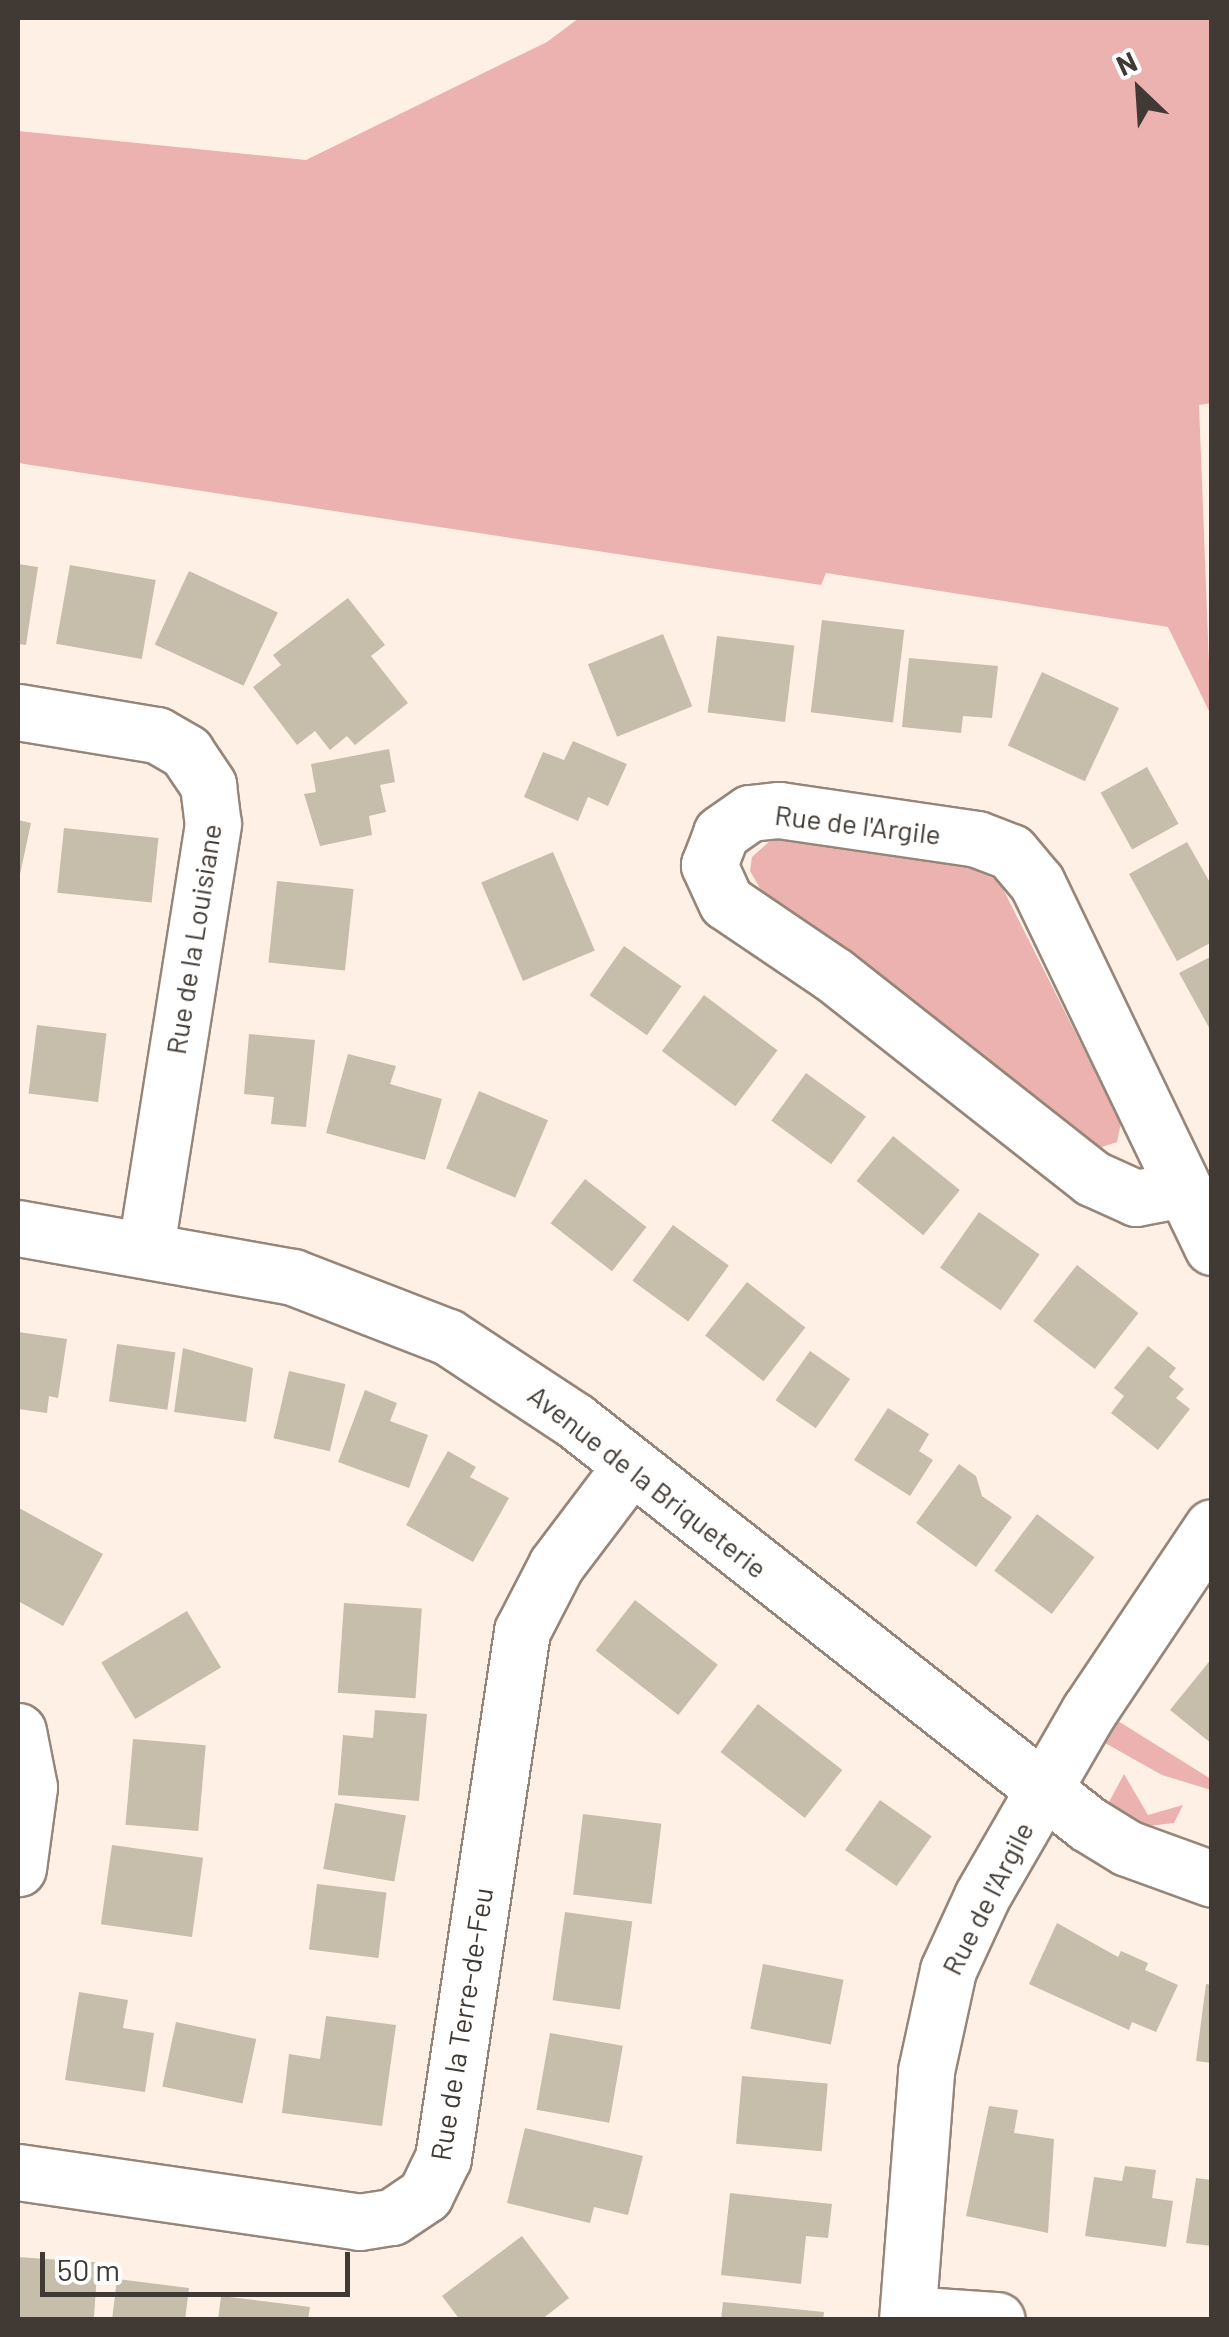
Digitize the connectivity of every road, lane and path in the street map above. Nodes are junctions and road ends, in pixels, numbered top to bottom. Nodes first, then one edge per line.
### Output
1 (18, 712) edge
2 (1183, 1190) junction
3 (18, 1228) edge
4 (1212, 1246) edge
5 (146, 1248) junction
6 (630, 1467) junction
7 (1212, 1527) edge
8 (18, 1731) edge
9 (1044, 1788) junction
10 (18, 1868) edge
11 (1212, 1879) edge
12 (18, 2172) edge
13 (908, 2317) edge
14 (996, 2320) edge

1 - 5 street, Rue de la Louisiane
2 - 2 street, Rue de l'Argile
2 - 4 street, Rue de l'Argile
3 - 5 street, Avenue de la Briqueterie
5 - 6 street, Avenue de la Briqueterie
6 - 9 street, Avenue de la Briqueterie
6 - 12 street, Rue de la Terre-de-Feu
7 - 9 street, Rue de l'Argile
8 - 10 street
9 - 11 street, Avenue de la Briqueterie
9 - 13 street, Rue de l'Argile
13 - 14 street

